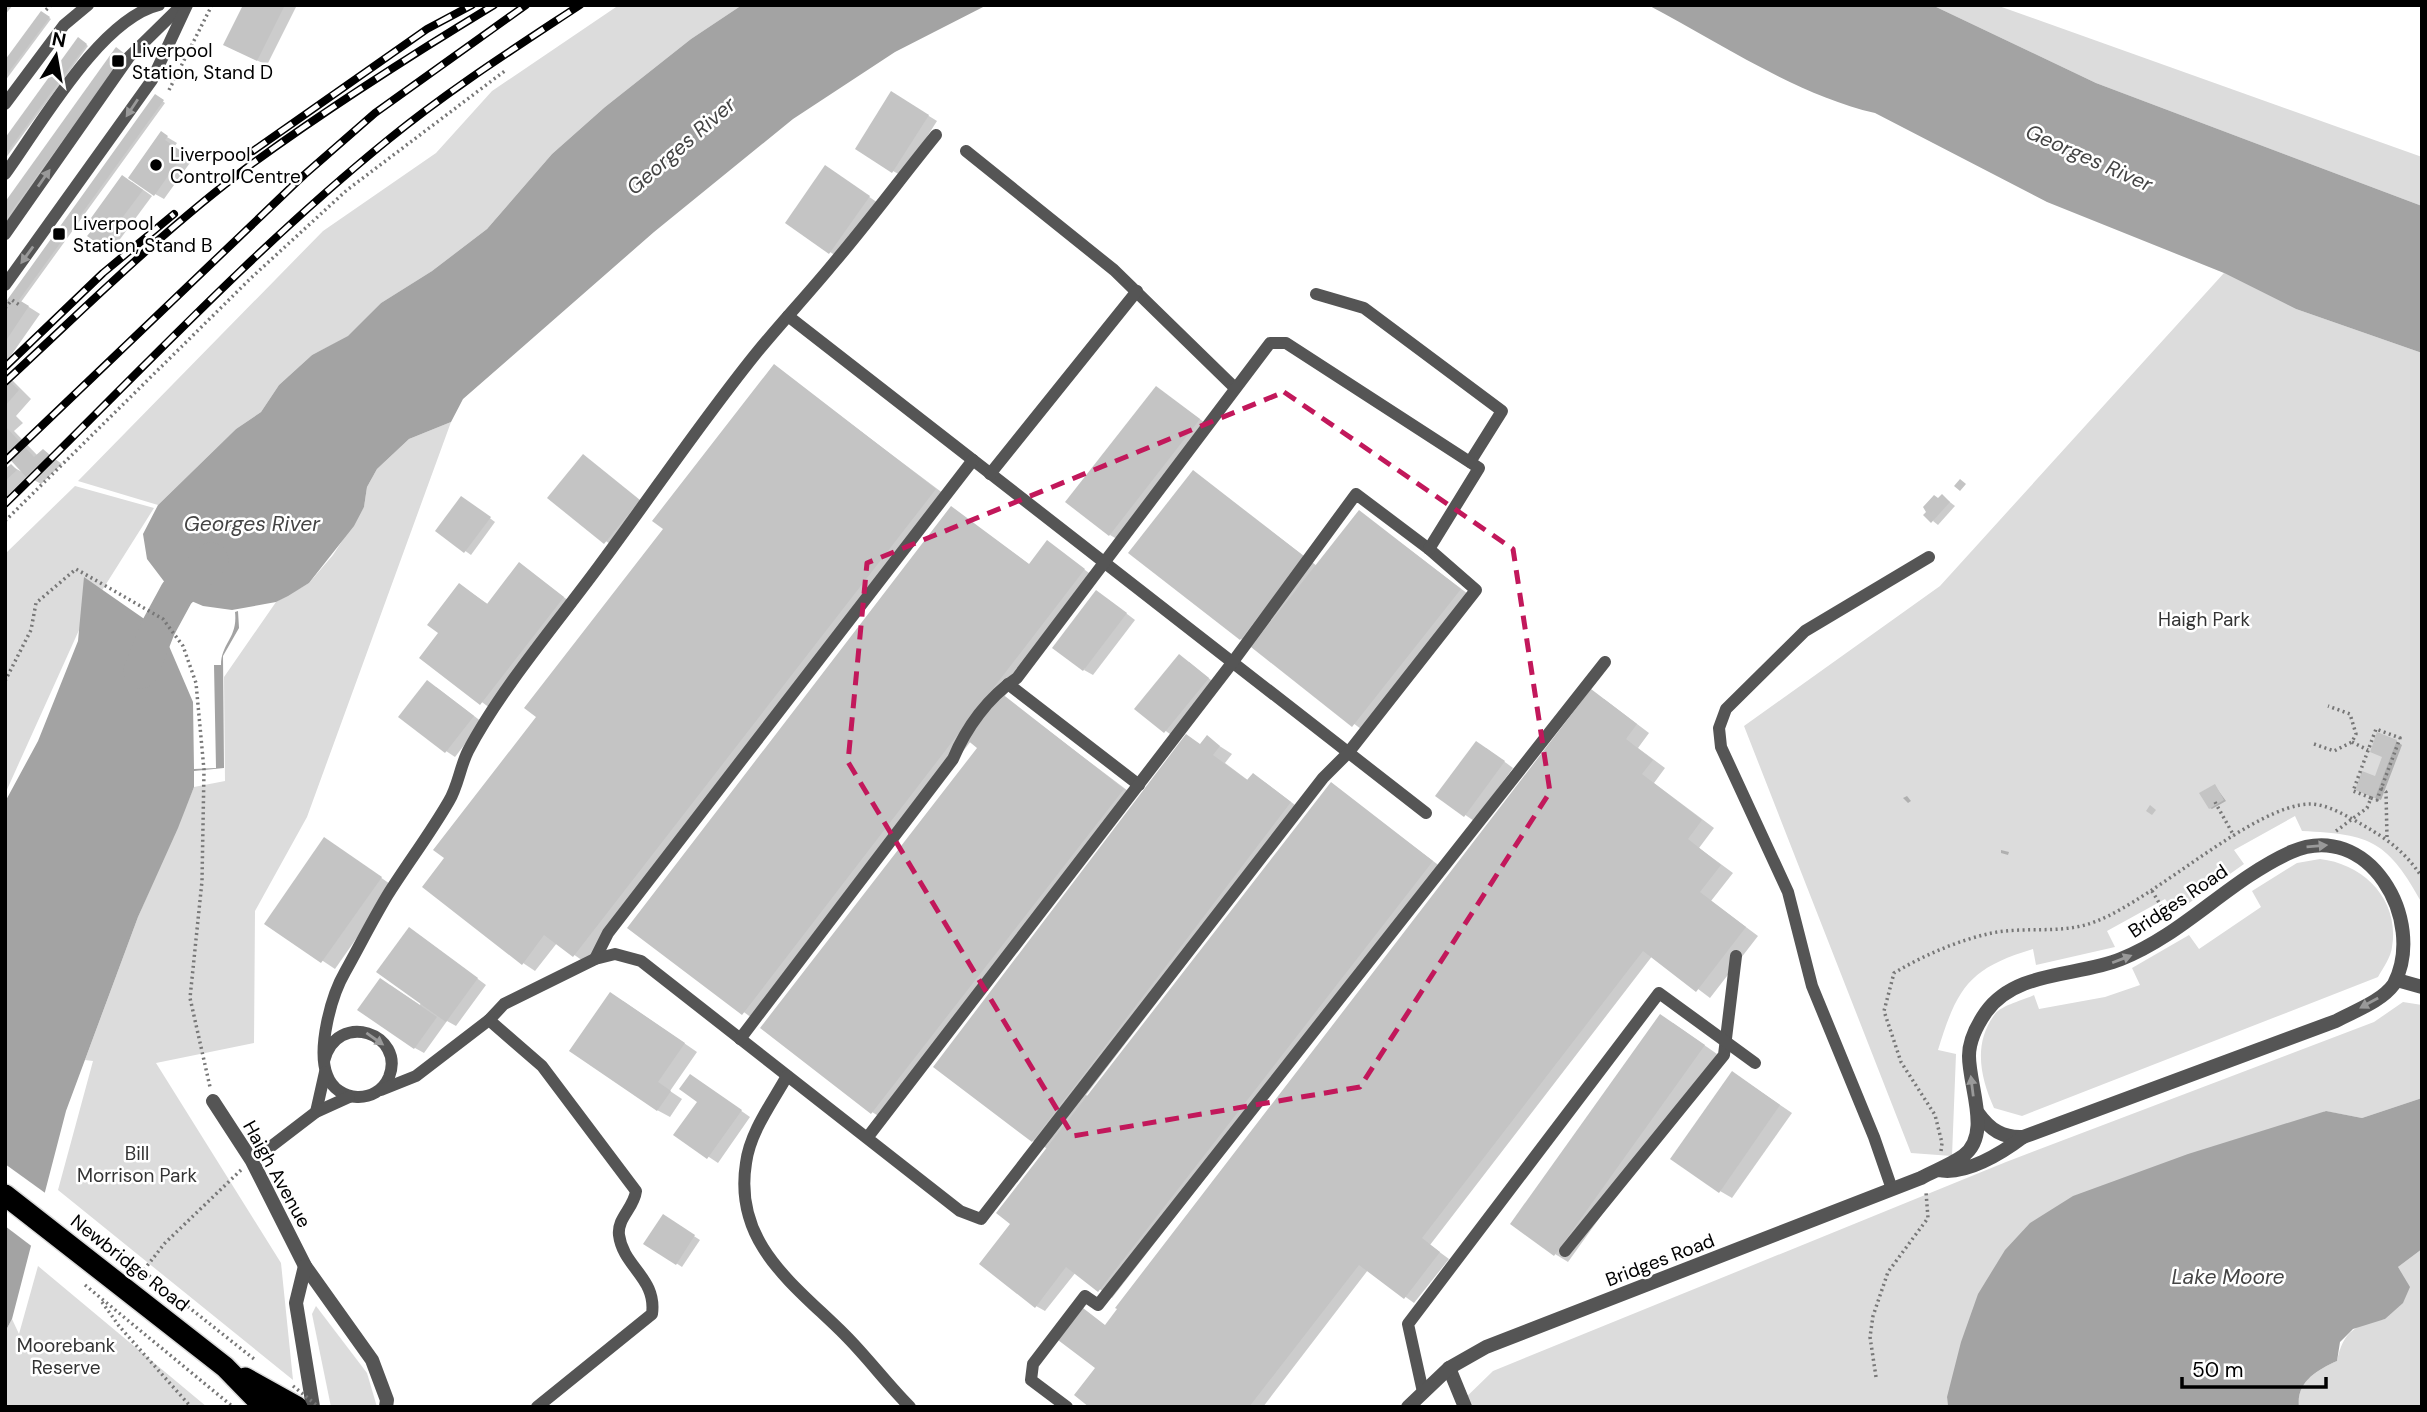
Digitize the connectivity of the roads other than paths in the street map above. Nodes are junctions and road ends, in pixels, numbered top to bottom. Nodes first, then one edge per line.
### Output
1 (88, 5) edge
2 (159, 5) edge
3 (182, 5) edge
4 (187, 5) edge
5 (5, 104) edge
6 (936, 135) dead end
7 (966, 151) dead end
8 (5, 174) edge
9 (5, 234) edge
10 (5, 285) edge
11 (1137, 291) junction
12 (1316, 294) dead end
13 (788, 316) junction
14 (1235, 388) junction
15 (973, 460) junction
16 (1470, 462) junction
17 (990, 474) junction
18 (1429, 549) junction
19 (1928, 557) dead end
20 (1103, 562) junction
21 (1605, 662) dead end
22 (1232, 663) junction
23 (1008, 684) junction
24 (1348, 753) junction
25 (1139, 785) junction
26 (1426, 813) dead end
27 (2416, 938) edge
28 (1736, 956) dead end
29 (595, 959) junction
30 (2397, 980) junction
31 (2422, 987) edge
32 (489, 1020) junction
33 (740, 1038) junction
34 (1724, 1041) junction
35 (1755, 1063) dead end
36 (325, 1065) junction
37 (787, 1076) junction
38 (377, 1092) junction
39 (349, 1097) junction
40 (213, 1101) road end
41 (316, 1112) junction
42 (1978, 1113) junction
43 (2024, 1136) junction
44 (867, 1138) junction
45 (252, 1161) junction
46 (1937, 1170) junction
47 (1892, 1189) junction
48 (5, 1195) edge
49 (1565, 1251) dead end
50 (305, 1266) junction
51 (225, 1367) junction
52 (1449, 1368) junction
53 (1423, 1392) junction
54 (299, 1401) edge
55 (264, 1407) edge
56 (386, 1407) edge
57 (537, 1407) edge
58 (910, 1407) edge
59 (1067, 1407) edge
60 (1408, 1407) edge
61 (1465, 1407) edge

1 - 5 lane
2 - 8 lane
9 -> 3 lane
4 -> 10 lane
6 - 13 lane
7 - 11 lane
11 - 14 lane
11 - 17 lane
12 - 16 lane
13 - 15 lane
13 - 36 lane
14 - 16 lane
14 - 20 lane
15 - 17 lane
15 - 29 lane
16 - 18 lane
17 - 20 lane
18 - 22 lane
18 - 24 lane
19 - 47 lane
20 - 22 lane
20 - 23 lane
21 - 59 lane
22 - 24 lane
22 - 25 lane
23 - 25 lane
23 - 33 lane
24 - 26 lane
24 - 44 lane
25 - 44 lane
27 - 30 street, Bridges Road
42 -> 27 street, Bridges Road
28 - 34 lane
29 - 32 lane
29 - 33 lane
30 - 31 street
30 -> 43 street, Bridges Road
32 - 38 lane
32 - 57 lane
33 - 37 lane
34 - 35 lane
34 - 49 lane
34 - 53 lane
36 -> 38 lane
36 - 39 lane
36 - 41 lane
37 - 44 lane
37 - 58 lane
38 - 39 lane
39 - 41 lane
40 - 45 street, Haigh Avenue
41 - 45 lane
42 - 43 street
42 - 46 street, Bridges Road
43 - 46 street, Bridges Road
45 - 50 street, Haigh Avenue
46 - 47 street, Bridges Road
47 - 52 street, Bridges Road
48 - 51 highway, Newbridge Road
50 - 54 street
50 - 56 street, Haigh Avenue
51 - 54 highway, Newbridge Road
51 - 55 highway, Newbridge Road
52 - 53 street, Bridges Road
52 - 61 street
53 - 60 street, Bridges Road

